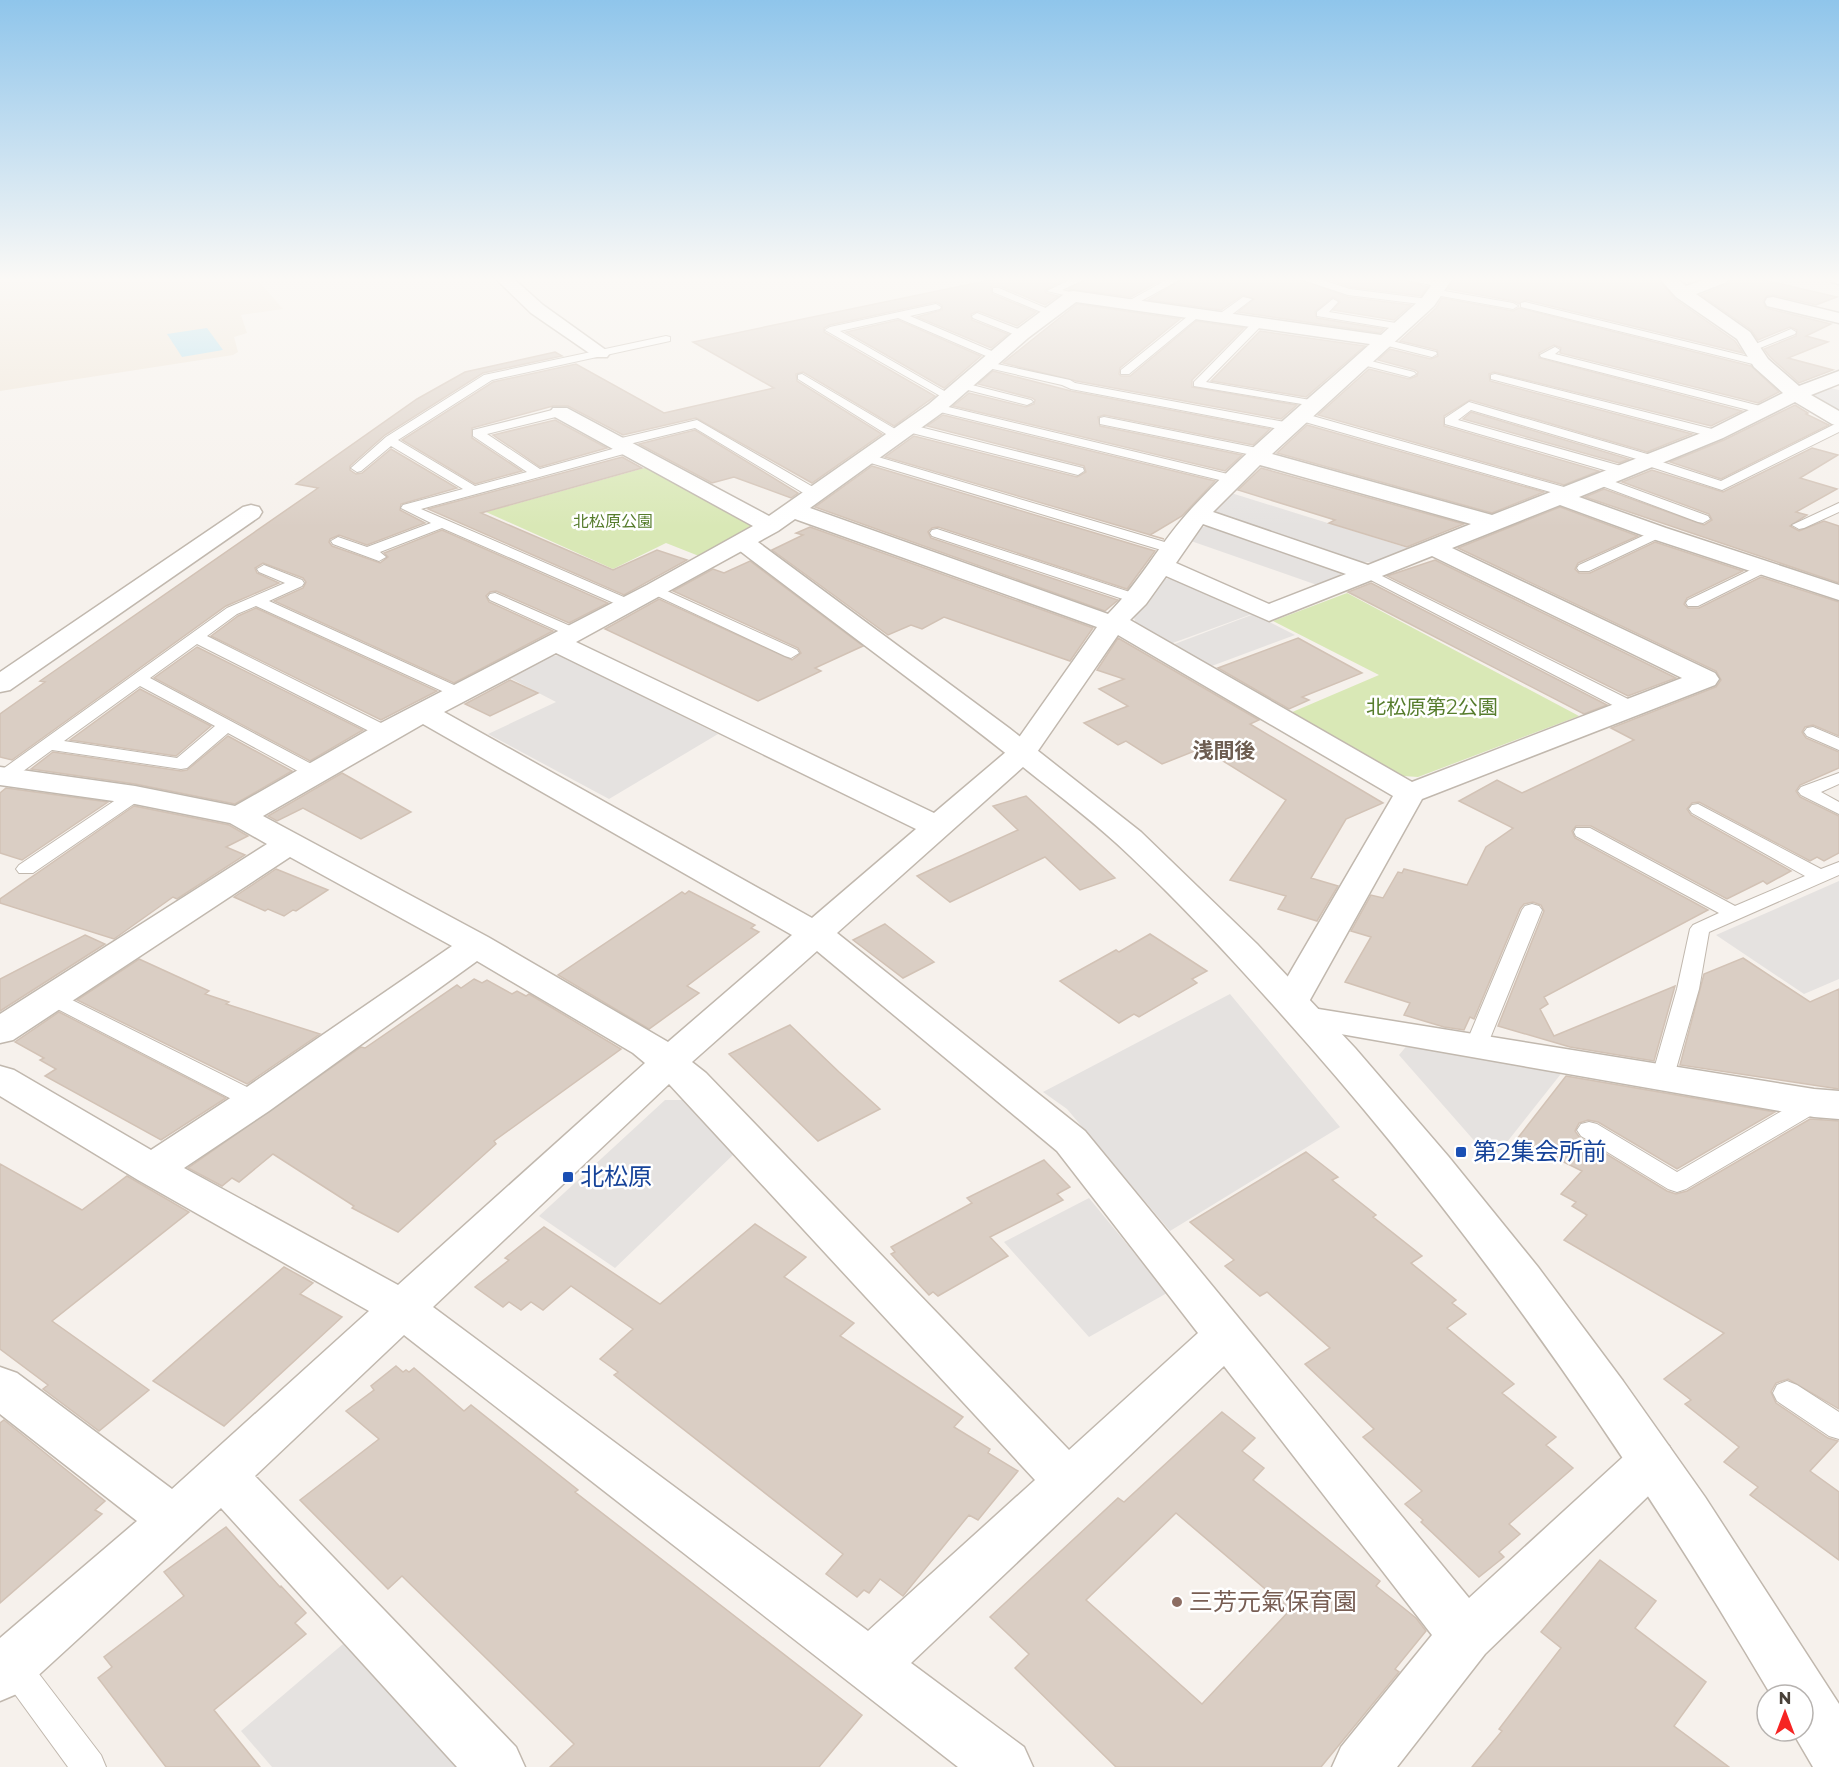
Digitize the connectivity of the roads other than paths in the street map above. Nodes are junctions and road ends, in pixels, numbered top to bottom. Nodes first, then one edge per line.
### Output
1 (561, 361) edge
2 (886, 361) edge
3 (993, 361) edge
4 (995, 361) edge
5 (1138, 361) edge
6 (1220, 361) edge
7 (1571, 361) edge
8 (1762, 361) edge
9 (1363, 362) joint
10 (1125, 372) dead end
11 (1410, 374) dead end
12 (802, 377) dead end
13 (1495, 377) dead end
14 (1839, 377) edge
15 (1796, 394) junction
16 (950, 397) junction
17 (1027, 402) dead end
18 (1764, 410) junction
19 (560, 412) joint
20 (1303, 416) junction
21 (1839, 420) edge
22 (1104, 421) dead end
23 (1839, 427) edge
24 (903, 432) junction
25 (1716, 434) junction
26 (390, 440) junction
27 (622, 446) junction
28 (1260, 455) junction
29 (868, 458) junction
30 (1648, 460) junction
31 (357, 468) dead end
32 (1078, 471) dead end
33 (1623, 471) junction
34 (536, 472) junction
35 (1232, 479) junction
36 (1599, 480) junction
37 (473, 490) junction
38 (815, 494) junction
39 (1562, 494) junction
40 (1839, 507) edge
41 (793, 510) junction
42 (251, 512) dead end
43 (1198, 515) junction
44 (1703, 519) dead end
45 (443, 523) junction
46 (1494, 523) junction
47 (1799, 525) dead end
48 (770, 526) junction
49 (937, 533) dead end
50 (1658, 533) junction
51 (338, 541) dead end
52 (743, 542) junction
53 (1431, 547) junction
54 (368, 552) junction
55 (1167, 557) junction
56 (382, 558) dead end
57 (1765, 567) junction
58 (1584, 568) dead end
59 (264, 569) dead end
60 (1368, 573) junction
61 (656, 590) junction
62 (1839, 593) edge
63 (495, 597) dead end
64 (1137, 599) junction
65 (257, 601) junction
66 (628, 603) junction
67 (1693, 603) dead end
68 (1113, 623) junction
69 (196, 637) junction
70 (563, 637) junction
71 (791, 653) dead end
72 (139, 679) junction
73 (0, 684) edge
74 (459, 693) junction
75 (1632, 708) junction
76 (423, 712) junction
77 (228, 725) junction
78 (385, 732) junction
79 (1813, 732) dead end
80 (49, 744) junction
81 (1839, 745) edge
82 (1023, 752) junction
83 (313, 772) junction
84 (2, 776) edge
85 (1839, 777) edge
86 (1410, 793) junction
87 (135, 795) junction
88 (1698, 809) dead end
89 (1839, 809) edge
90 (240, 816) junction
91 (939, 827) junction
92 (1583, 832) dead end
93 (291, 842) junction
94 (1839, 868) edge
95 (27, 869) dead end
96 (1819, 876) junction
97 (1532, 910) dead end
98 (1733, 913) junction
99 (813, 933) junction
100 (476, 945) junction
101 (52, 997) junction
102 (1300, 1009) junction
103 (0, 1030) edge
104 (1476, 1046) junction
105 (669, 1062) junction
106 (1663, 1076) junction
107 (0, 1079) edge
108 (255, 1101) junction
109 (1826, 1104) edge
110 (1589, 1130) dead end
111 (152, 1169) junction
112 (401, 1308) junction
113 (1226, 1336) junction
114 (0, 1387) edge
115 (1787, 1393) dead end
116 (1839, 1427) edge
117 (1652, 1461) junction
118 (222, 1475) junction
119 (1068, 1482) junction
120 (174, 1520) junction
121 (1466, 1636) junction
122 (871, 1664) junction
123 (6, 1669) edge
124 (1839, 1756) edge
125 (89, 1767) edge
126 (496, 1767) edge
127 (1004, 1767) edge
128 (1361, 1767) edge

1 - 26 lane
2 - 16 lane
3 - 16 street
4 - 20 lane
5 - 10 lane
6 - 20 lane
7 - 18 lane
8 - 15 street
9 - 11 lane
9 - 20 street
12 - 24 lane
13 - 25 lane
14 - 15 street
15 - 18 street
15 - 21 street
16 - 17 lane
16 - 24 street
16 - 35 lane
18 - 25 street
19 - 27 street
19 - 34 lane
20 - 28 street
20 - 39 lane
22 - 28 lane
23 - 30 lane
24 - 29 street
24 - 32 lane
25 - 30 street
26 - 31 lane
26 - 37 lane
27 - 34 lane
27 - 38 lane
27 - 48 street
28 - 35 street
28 - 46 street
29 - 38 street
29 - 55 lane
30 - 33 street
30 - 33 lane
33 - 36 street
34 - 37 lane
35 - 43 street
36 - 39 street
36 - 44 lane
37 - 45 lane
38 - 41 street
39 - 46 street
39 - 50 street
40 - 47 lane
41 - 48 street
41 - 68 street
42 - 73 street
43 - 55 street
43 - 60 street
45 - 54 lane
45 - 66 lane
46 - 53 street
48 - 52 street
49 - 64 lane
50 - 57 street
50 - 58 lane
51 - 54 lane
52 - 61 street
52 - 82 street
53 - 60 street
53 - 75 street
54 - 56 lane
55 - 60 street
55 - 64 street
57 - 62 street
57 - 67 lane
59 - 65 lane
60 - 75 lane
61 - 66 street
61 - 71 lane
63 - 70 lane
64 - 68 street
65 - 69 lane
65 - 74 lane
66 - 70 street
68 - 82 street
68 - 86 street
69 - 72 lane
69 - 78 lane
70 - 74 street
70 - 91 street
72 - 77 lane
72 - 80 lane
74 - 76 street
75 - 86 street
76 - 78 street
76 - 99 street
77 - 80 lane
77 - 83 lane
78 - 83 street
79 - 81 lane
80 - 84 lane
82 - 91 street
82 - 102 street
83 - 90 street
84 - 87 street
85 - 89 lane
86 - 102 street
87 - 90 street
87 - 95 lane
88 - 96 lane
90 - 93 street
91 - 99 street
92 - 98 lane
93 - 100 street
93 - 101 street
94 - 96 lane
96 - 98 lane
97 - 104 lane
98 - 106 lane
99 - 105 street
99 - 113 street
100 - 105 street
100 - 108 street
101 - 103 street
101 - 108 lane
102 - 104 street
102 - 117 street
104 - 106 street
105 - 112 street
105 - 119 street
106 - 109 street
107 - 111 street
108 - 111 street
109 - 110 lane
111 - 112 street
112 - 118 street
112 - 122 street
113 - 119 street
113 - 121 street
114 - 120 street
115 - 116 lane
117 - 121 street
117 - 124 street
118 - 120 street
118 - 126 street
119 - 122 street
120 - 123 street
121 - 128 street
122 - 127 street
123 - 125 lane

